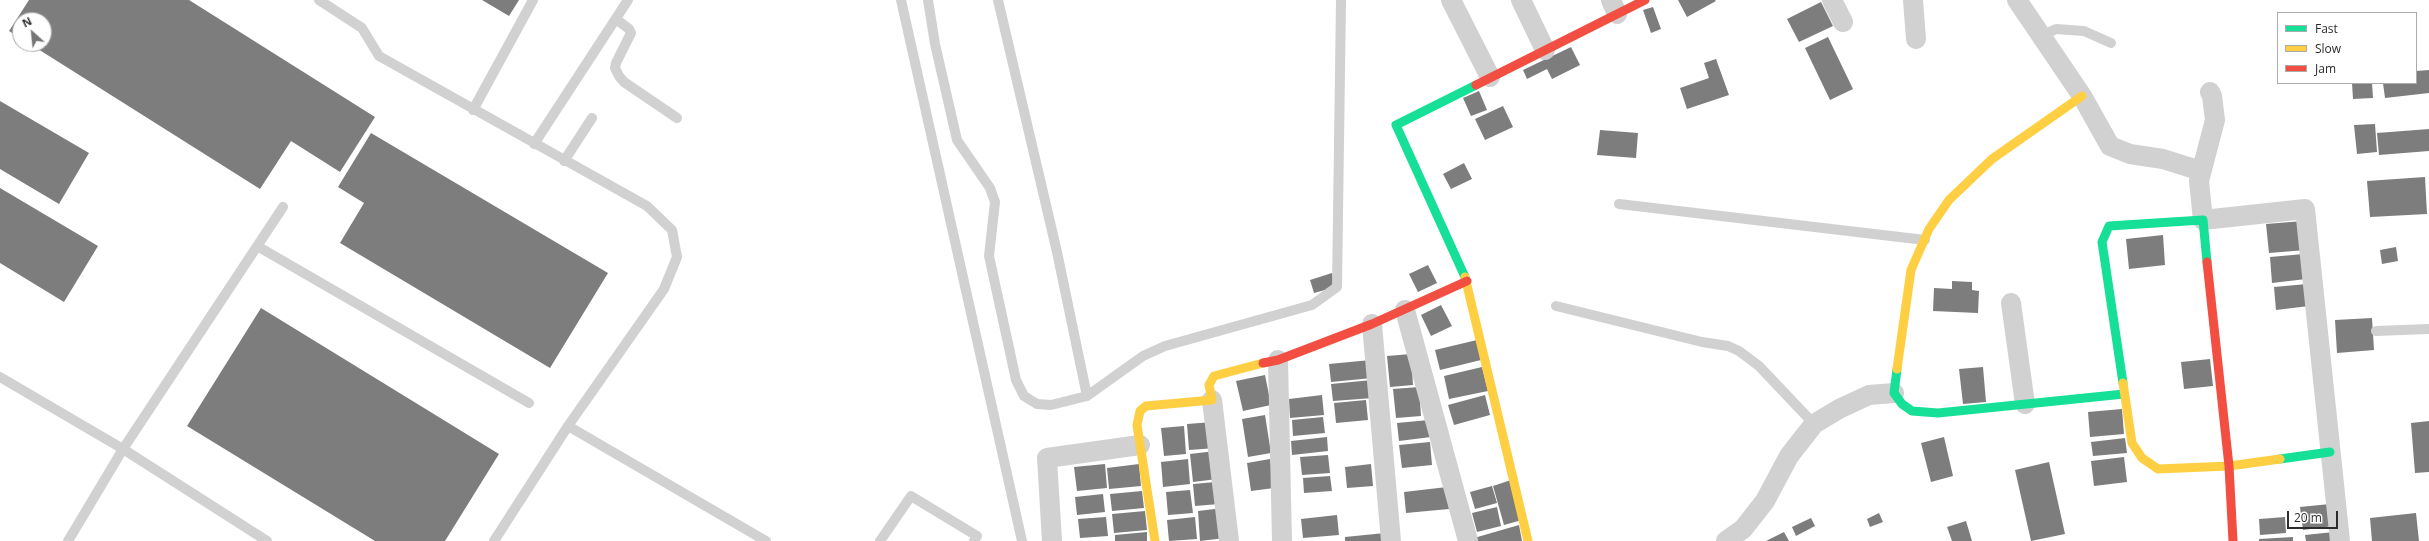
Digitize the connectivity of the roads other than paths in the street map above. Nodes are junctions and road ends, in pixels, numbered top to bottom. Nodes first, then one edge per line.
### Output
1 (319, 0) edge
2 (533, 0) edge
3 (628, 0) edge
4 (901, 0) edge
5 (928, 0) edge
6 (998, 0) edge
7 (1341, 0) edge
8 (1451, 0) edge
9 (1521, 0) edge
10 (1645, 0) edge
11 (1832, 0) edge
12 (1914, 0) edge
13 (2017, 0) edge
14 (1614, 7) edge
15 (616, 19) junction
16 (1843, 22) dead end
17 (2041, 36) junction
18 (1916, 38) dead end
19 (2112, 43) dead end
20 (1545, 50) junction
21 (1490, 78) junction
22 (2210, 92) dead end
23 (2082, 96) junction
24 (473, 110) junction
25 (592, 118) dead end
26 (677, 118) dead end
27 (534, 144) junction
28 (564, 161) junction
29 (2201, 171) junction
30 (1619, 204) dead end
31 (283, 207) dead end
32 (2203, 220) junction
33 (1924, 240) junction
34 (257, 246) junction
35 (1467, 281) junction
36 (2011, 303) dead end
37 (1556, 306) dead end
38 (1405, 310) junction
39 (1372, 324) junction
40 (2429, 329) edge
41 (2376, 331) dead end
42 (1278, 360) junction
43 (0, 377) edge
44 (1894, 393) junction
45 (2124, 394) junction
46 (1087, 396) junction
47 (1212, 400) junction
48 (530, 403) dead end
49 (2026, 404) junction
50 (1814, 424) junction
51 (568, 426) junction
52 (1140, 445) junction
53 (123, 449) junction
54 (2330, 452) junction
55 (2229, 466) junction
56 (68, 541) edge
57 (267, 541) edge
58 (494, 541) edge
59 (766, 541) edge
60 (880, 541) edge
61 (974, 541) edge
62 (1022, 541) edge
63 (1052, 541) edge
64 (1155, 541) edge
65 (1229, 541) edge
66 (1282, 541) edge
67 (1392, 541) edge
68 (1468, 541) edge
69 (1528, 541) edge
70 (1726, 541) edge
71 (2233, 541) edge
72 (2340, 541) edge

1 - 24 lane
2 - 24 lane
3 - 15 lane
4 - 62 lane
5 - 46 lane
6 - 46 lane
7 - 46 lane
8 - 21 street
9 - 20 street
10 - 14 street
11 - 16 street
12 - 18 street
13 - 17 street
14 - 20 street
15 - 26 lane
15 - 27 lane
17 - 19 lane
17 - 23 street
20 - 21 street
21 - 35 street
22 - 29 street
23 - 29 street
23 - 33 street
24 - 27 lane
25 - 28 lane
27 - 28 lane
28 - 51 lane
29 - 32 street
30 - 33 lane
31 - 34 lane
32 - 45 street
32 - 54 street
32 - 55 street
33 - 44 street
34 - 48 lane
34 - 53 lane
35 - 38 street
35 - 69 street
36 - 49 street
37 - 50 lane
38 - 39 street
38 - 68 street
39 - 42 street
39 - 67 street
40 - 41 lane
42 - 47 street
42 - 66 street
43 - 53 lane
44 - 49 street
44 - 50 street
45 - 49 street
45 - 55 street
47 - 52 street
47 - 65 street
50 - 70 street
51 - 58 lane
51 - 59 lane
52 - 63 street
52 - 64 street
53 - 56 lane
53 - 57 lane
54 - 55 street
54 - 72 street
55 - 71 street
60 - 61 lane

